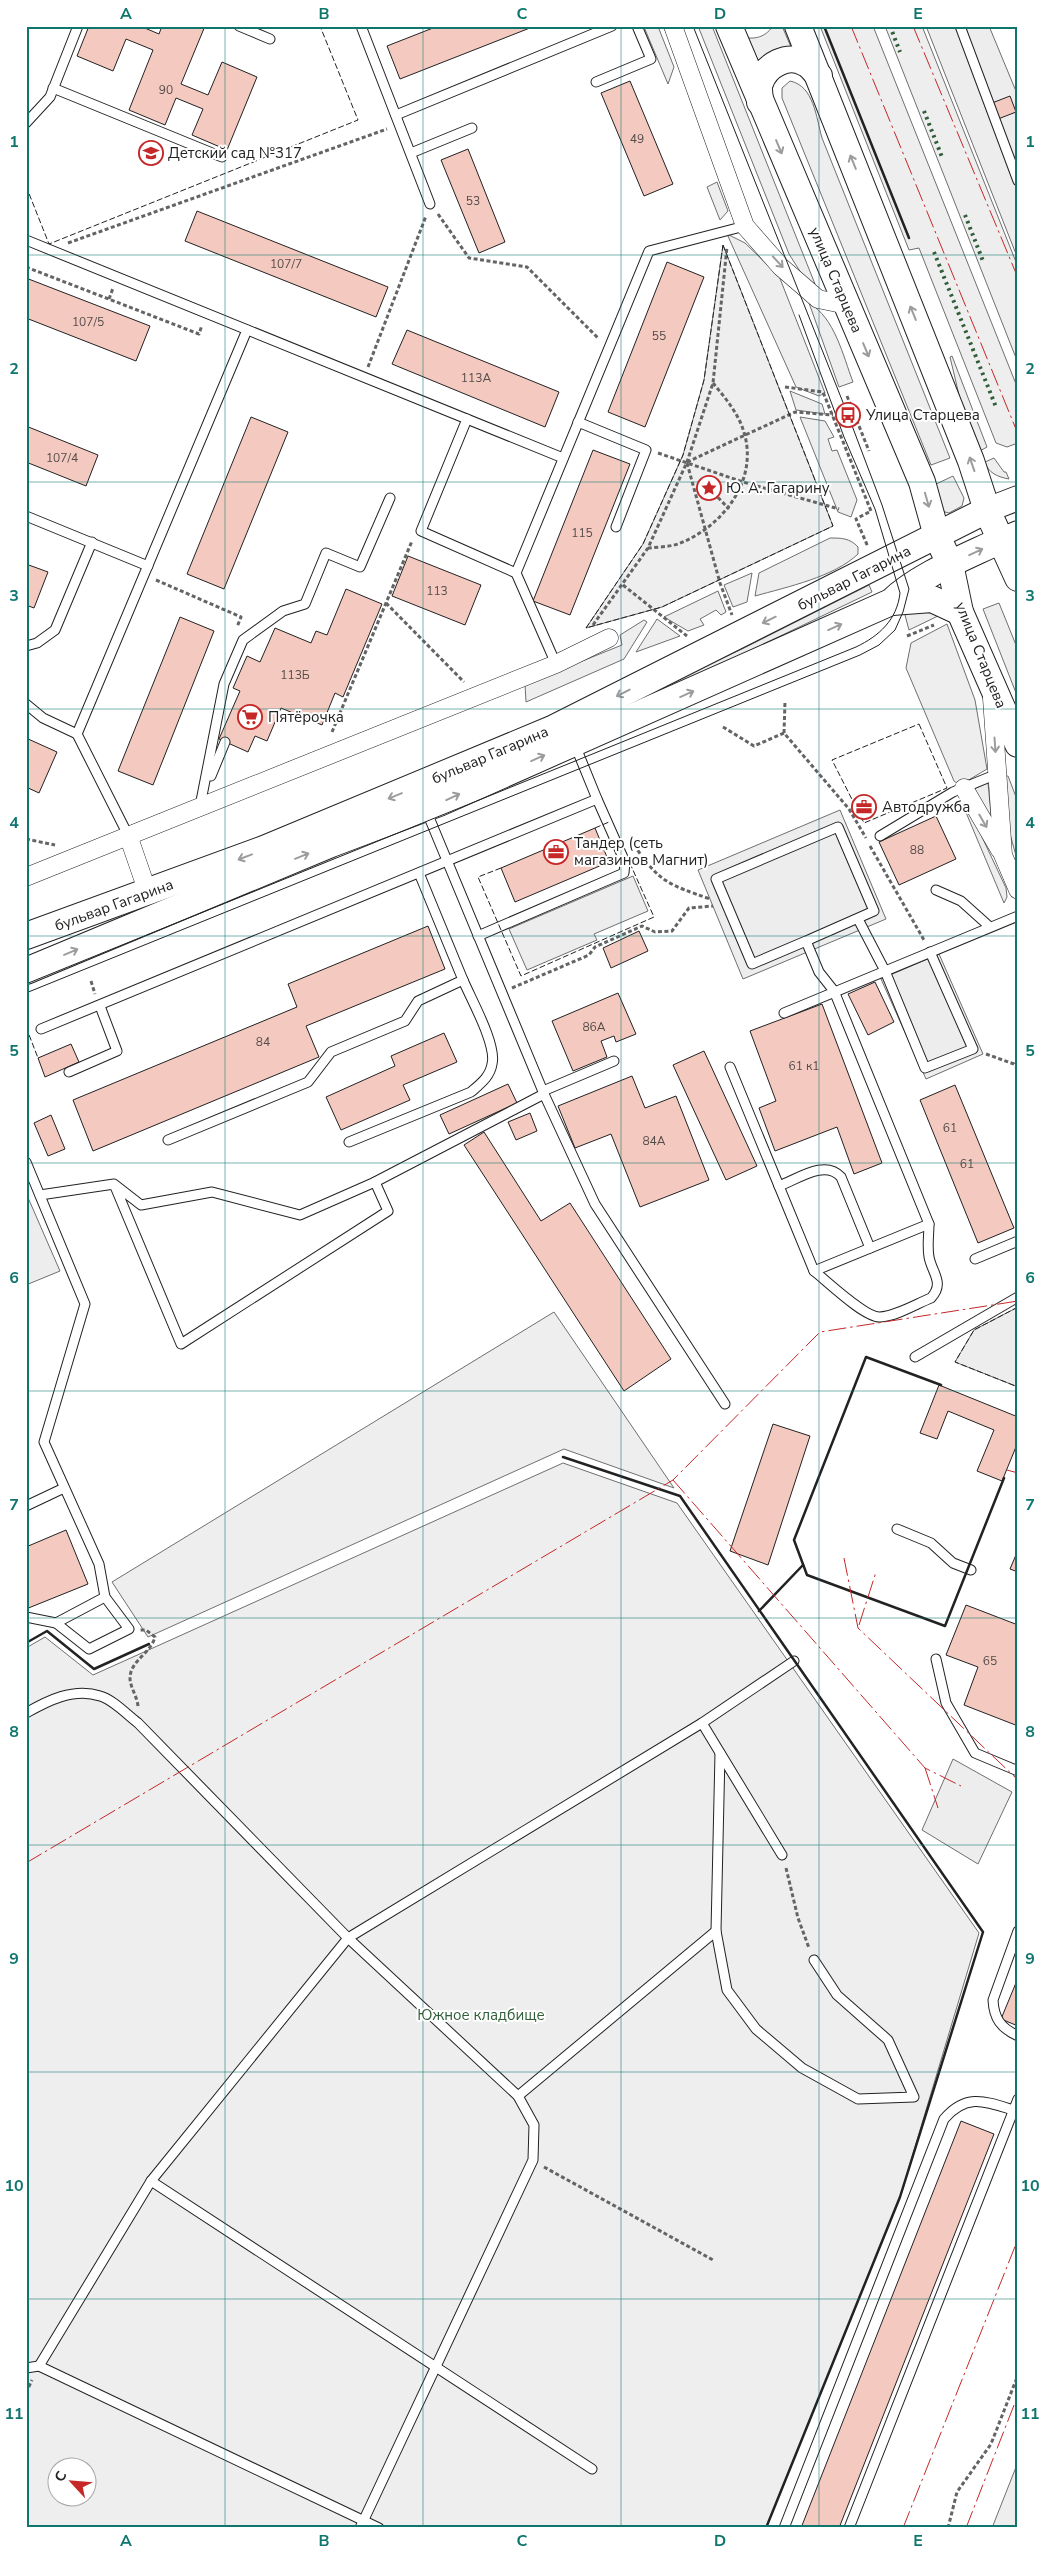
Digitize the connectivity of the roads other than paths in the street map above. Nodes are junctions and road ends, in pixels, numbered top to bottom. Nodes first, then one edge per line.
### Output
1 (78, 26) edge
2 (239, 26) edge
3 (361, 26) edge
4 (612, 26) edge
5 (637, 26) edge
6 (673, 26) edge
7 (729, 26) edge
8 (798, 26) edge
9 (960, 26) edge
10 (270, 39) dead end
11 (819, 76) junction
12 (596, 82) dead end
13 (53, 88) junction
14 (760, 102) junction
15 (396, 115) junction
16 (26, 123) edge
17 (472, 128) dead end
18 (411, 153) junction
19 (222, 157) dead end
20 (1018, 181) edge
21 (430, 204) road end
22 (745, 226) junction
23 (26, 240) edge
24 (847, 305) junction
25 (248, 330) junction
26 (467, 419) junction
27 (578, 422) junction
28 (563, 458) junction
29 (390, 498) dead end
30 (1018, 498) edge
31 (987, 510) junction
32 (26, 516) edge
33 (616, 527) dead end
34 (937, 536) junction
35 (1010, 537) edge
36 (92, 542) junction
37 (950, 564) junction
38 (148, 566) junction
39 (516, 573) junction
40 (1018, 578) edge
41 (891, 602) junction
42 (951, 617) junction
43 (609, 638) dead end
44 (26, 646) edge
45 (556, 664) junction
46 (991, 680) junction
47 (26, 704) edge
48 (77, 734) junction
49 (225, 742) dead end
50 (574, 742) junction
51 (1018, 744) edge
52 (997, 774) junction
53 (964, 788) junction
54 (424, 796) junction
55 (597, 799) junction
56 (201, 802) junction
57 (128, 836) junction
58 (880, 836) dead end
59 (1003, 855) junction
60 (447, 861) junction
61 (419, 873) junction
62 (26, 877) edge
63 (936, 890) dead end
64 (1018, 890) edge
65 (148, 893) junction
66 (1018, 916) edge
67 (858, 918) junction
68 (990, 927) junction
69 (26, 936) edge
70 (478, 936) junction
71 (806, 941) junction
72 (930, 952) junction
73 (26, 971) edge
74 (885, 971) junction
75 (463, 980) junction
76 (834, 992) junction
77 (100, 1006) junction
78 (784, 1013) dead end
79 (41, 1029) dead end
80 (614, 1061) dead end
81 (730, 1067) dead end
82 (69, 1072) dead end
83 (544, 1092) junction
84 (168, 1140) dead end
85 (349, 1142) dead end
86 (26, 1162) edge
87 (374, 1182) junction
88 (114, 1184) junction
89 (779, 1186) junction
90 (40, 1194) junction
91 (928, 1224) junction
92 (1018, 1241) edge
93 (870, 1248) junction
94 (975, 1259) dead end
95 (814, 1271) junction
96 (1018, 1297) edge
97 (915, 1357) dead end
98 (725, 1404) dead end
99 (64, 1488) junction
100 (26, 1506) edge
101 (897, 1529) dead end
102 (971, 1570) dead end
103 (105, 1596) junction
104 (26, 1617) edge
105 (56, 1623) junction
106 (936, 1659) dead end
107 (794, 1661) dead end
108 (26, 1713) edge
109 (702, 1723) junction
110 (720, 1753) junction
111 (1018, 1771) edge
112 (782, 1855) road end
113 (716, 1931) junction
114 (1018, 1931) edge
115 (348, 1938) junction
116 (814, 1960) road end
117 (1018, 2036) edge
118 (518, 2096) junction
119 (1018, 2099) edge
120 (1013, 2110) junction
121 (151, 2180) junction
122 (39, 2366) junction
123 (436, 2367) junction
124 (26, 2368) edge
125 (592, 2469) dead end
126 (361, 2524) edge
127 (379, 2528) edge
128 (784, 2528) edge
129 (849, 2528) edge

1 - 13 lane
2 - 10 lane
3 - 15 lane
4 - 15 lane
5 - 12 lane
6 - 22 street
7 - 14 main road, улица Старцева
8 - 11 main road
9 - 20 lane
11 - 14 main road
31 -> 11 main road
13 - 16 lane
13 - 19 lane
14 -> 24 main road, улица Старцева
15 - 18 lane
17 - 18 lane
18 - 21 lane
22 -> 24 street
22 - 27 lane
23 - 25 lane
24 -> 34 main road, улица Старцева
25 - 26 lane
25 - 38 lane
26 - 28 lane
26 - 39 lane
27 - 28 lane
27 - 33 lane
28 - 39 lane
29 - 56 lane
30 - 31 main road
31 - 34 main road, бульвар Гагарина
31 - 35 main road
32 - 36 lane
34 - 37 main road, улица Старцева
34 -> 54 main road, бульвар Гагарина
37 -> 35 main road, бульвар Гагарина
35 - 40 main road
36 - 38 lane
36 - 44 lane
37 - 41 main road, бульвар Гагарина
37 - 42 main road, улица Старцева
38 - 48 lane
39 - 45 lane
41 - 42 main road, бульвар Гагарина
50 -> 41 main road, бульвар Гагарина
42 - 46 main road, улица Старцева
43 - 45 street
45 - 56 street
46 - 51 main road, улица Старцева
46 -> 52 street
47 - 48 lane
48 - 57 lane
49 - 56 lane
54 -> 50 main road, бульвар Гагарина
50 - 55 lane
52 - 53 lane
52 - 59 street
53 - 58 lane
53 -> 59 street
54 - 60 lane
54 -> 65 main road, бульвар Гагарина
73 -> 54 main road, бульвар Гагарина
55 - 60 lane
55 - 70 lane
56 - 57 street
57 - 62 street
57 - 65 street
59 - 64 street
60 - 61 lane
60 - 70 lane
61 - 75 lane
61 - 77 lane
63 - 68 lane
65 - 69 main road, бульвар Гагарина
66 - 68 lane
67 - 71 lane
67 - 71 lane
67 - 74 lane
68 - 72 lane
70 - 83 lane
71 - 76 lane
72 - 74 lane
72 - 74 lane
74 - 76 lane
75 - 84 lane
75 - 85 lane
76 - 78 lane
76 - 91 lane
77 - 79 lane
77 - 82 lane
80 - 83 lane
81 - 89 lane
83 - 87 lane
83 - 98 lane
86 - 90 lane
87 - 88 lane
87 - 88 lane
88 - 90 lane
89 - 93 lane
89 - 95 lane
90 - 99 lane
91 - 93 lane
91 - 95 lane
92 - 94 lane
93 - 95 lane
96 - 97 lane
99 - 100 lane
99 - 103 lane
101 - 102 lane
103 - 105 lane
103 - 105 lane
104 - 105 lane
106 - 111 lane
107 - 109 lane
108 - 115 lane
109 - 110 lane
109 - 115 lane
110 - 112 lane
110 - 113 lane
113 - 116 lane
113 - 118 lane
114 - 117 lane
115 - 118 lane
115 - 121 lane
118 - 123 lane
119 - 120 lane
120 - 128 lane
120 - 129 lane
121 - 122 lane
121 - 123 lane
122 - 124 lane
122 - 126 lane
123 - 125 lane
123 - 126 lane
126 - 127 lane

